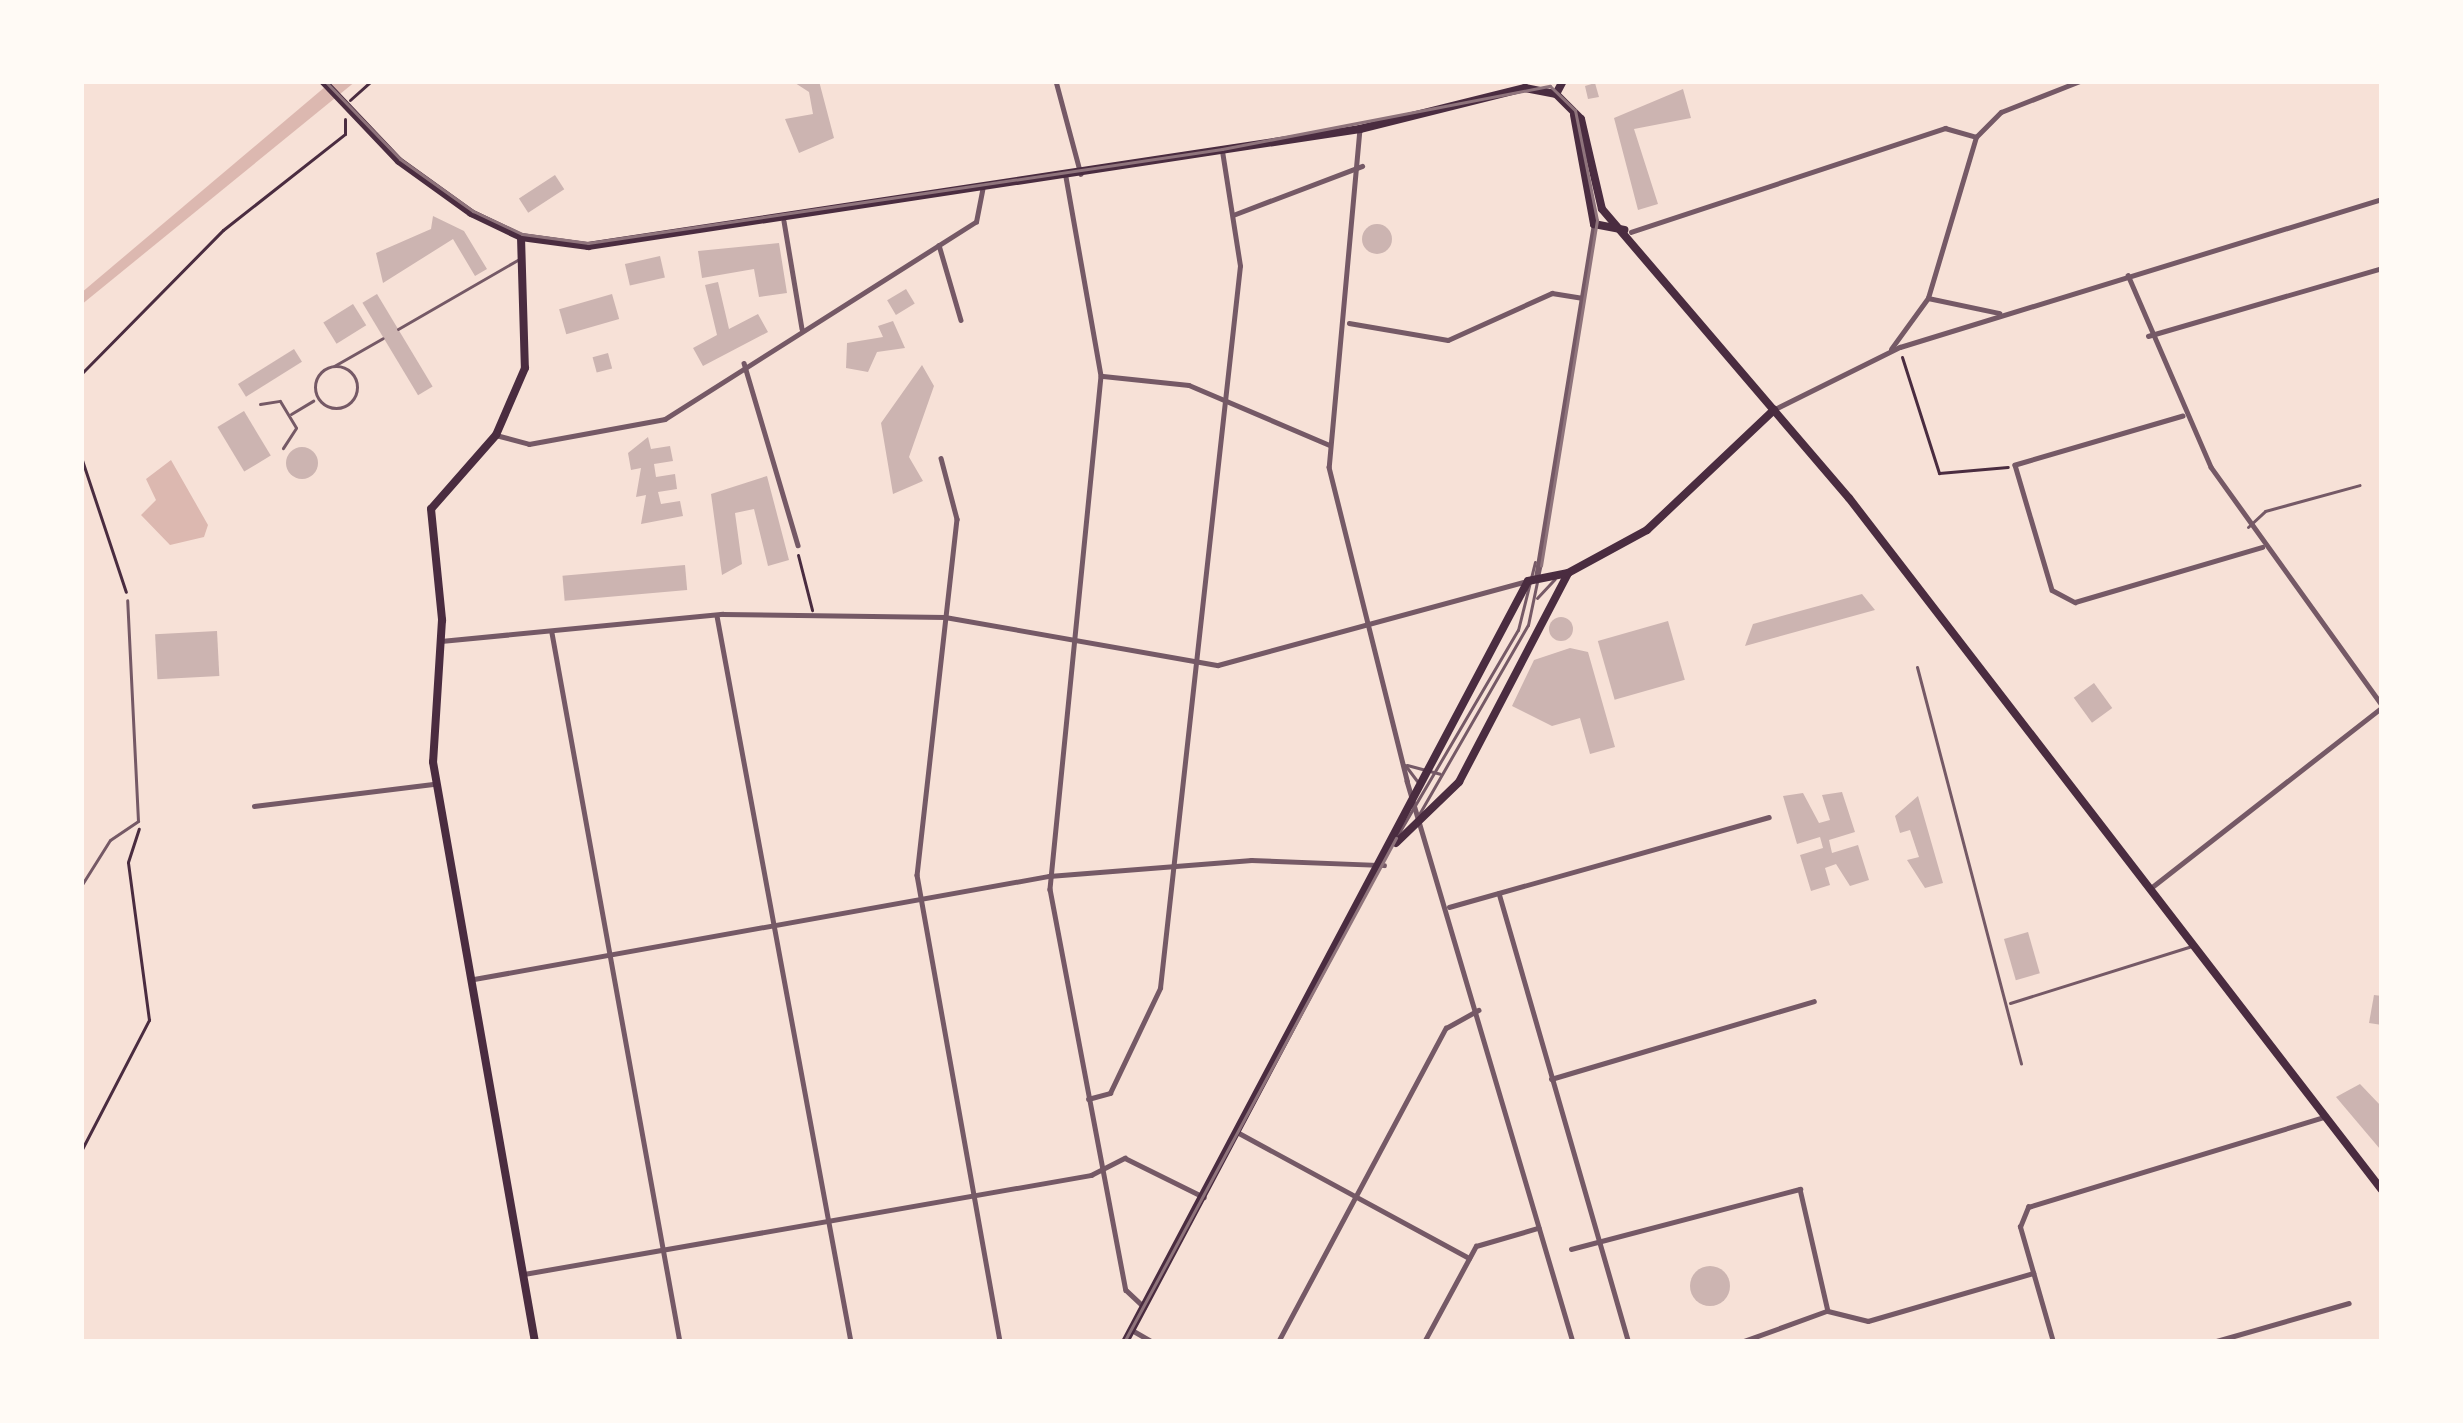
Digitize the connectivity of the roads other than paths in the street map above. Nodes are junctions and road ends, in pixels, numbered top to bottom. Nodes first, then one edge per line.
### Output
1 (323, 81) edge
2 (1056, 81) edge
3 (1563, 81) edge
4 (2080, 81) edge
5 (1556, 94) junction
6 (1574, 115) junction
7 (1360, 129) junction
8 (1976, 137) junction
9 (1222, 151) junction
10 (1363, 166) junction
11 (1081, 174) junction
12 (1066, 176) junction
13 (982, 190) junction
14 (2382, 200) edge
15 (1600, 206) junction
16 (1233, 215) junction
17 (784, 221) junction
18 (1594, 225) junction
19 (1631, 232) junction
20 (521, 237) junction
21 (939, 245) junction
22 (524, 257) junction
23 (2382, 268) edge
24 (2128, 275) junction
25 (1583, 298) junction
26 (1928, 298) junction
27 (2004, 314) junction
28 (961, 320) dead end
29 (1349, 323) junction
30 (398, 329) dead end
31 (802, 330) junction
32 (2149, 336) junction
33 (383, 338) dead end
34 (1887, 353) junction
35 (744, 363) junction
36 (333, 368) junction
37 (1102, 376) junction
38 (1222, 395) junction
39 (316, 399) junction
40 (260, 404) dead end
41 (1774, 410) junction
42 (289, 416) junction
43 (2183, 416) junction
44 (496, 435) junction
45 (1330, 445) junction
46 (283, 448) dead end
47 (941, 458) dead end
48 (2360, 485) dead end
49 (2248, 527) junction
50 (798, 545) road end
51 (2263, 547) junction
52 (1565, 574) junction
53 (1533, 580) junction
54 (127, 600) road end
55 (1535, 605) junction
56 (717, 615) junction
57 (945, 617) junction
58 (1368, 624) junction
59 (552, 633) junction
60 (1076, 633) junction
61 (441, 641) junction
62 (1193, 659) junction
63 (1917, 667) dead end
64 (2382, 706) edge
65 (1400, 754) junction
66 (1441, 773) junction
67 (1449, 776) junction
68 (1422, 781) junction
69 (433, 784) junction
70 (1432, 787) junction
71 (1413, 797) junction
72 (254, 806) dead end
73 (1420, 814) junction
74 (1769, 817) dead end
75 (1398, 840) junction
76 (1172, 863) junction
77 (1384, 866) junction
78 (1049, 876) junction
79 (81, 886) edge
80 (2148, 890) junction
81 (1499, 892) junction
82 (920, 896) junction
83 (1449, 907) junction
84 (775, 924) junction
85 (2191, 946) junction
86 (610, 951) junction
87 (469, 980) junction
88 (1814, 1001) dead end
89 (2009, 1004) junction
90 (1478, 1010) junction
91 (2021, 1064) dead end
92 (1551, 1078) junction
93 (1088, 1099) junction
94 (2325, 1117) junction
95 (1238, 1133) junction
96 (1103, 1169) junction
97 (2378, 1176) edge
98 (2382, 1190) edge
99 (975, 1196) junction
100 (1355, 1196) junction
101 (1204, 1197) junction
102 (830, 1220) junction
103 (1541, 1228) junction
104 (1599, 1242) junction
105 (664, 1249) junction
106 (1571, 1249) dead end
107 (1468, 1258) junction
108 (2033, 1273) junction
109 (522, 1274) junction
110 (2349, 1303) dead end
111 (1144, 1307) junction
112 (1828, 1311) junction
113 (1132, 1330) junction
114 (535, 1342) edge
115 (680, 1342) edge
116 (851, 1342) edge
117 (1000, 1342) edge
118 (1125, 1342) edge
119 (1153, 1342) edge
120 (1278, 1342) edge
121 (1424, 1342) edge
122 (1574, 1342) edge
123 (1629, 1342) edge
124 (1743, 1342) edge
125 (2053, 1342) edge
126 (2212, 1342) edge

1 - 20 main road
2 - 11 street
3 - 5 main road
4 - 8 street
5 - 6 main road
5 - 7 main road
6 - 15 main road
6 - 18 main road
7 - 9 main road
7 - 10 street
8 - 19 street
8 - 26 street
9 - 11 main road
9 - 16 street
10 - 16 street
10 - 29 street
11 - 12 main road
12 - 13 main road
12 - 37 street
13 - 17 main road
13 - 21 street
14 - 24 street
15 - 18 lane
15 - 19 main road
16 - 38 street
17 - 20 main road
17 - 31 street
18 - 19 main road
18 - 25 street
19 - 41 main road
20 - 22 main road
21 - 28 street
21 - 31 street
22 - 30 lane
22 - 44 main road
23 - 32 street
24 - 27 street
24 - 32 street
25 - 29 street
25 - 53 street
26 - 27 street
26 - 34 street
27 - 34 street
29 - 45 street
31 - 35 street
32 - 43 street
33 - 36 lane
34 - 41 street
35 - 44 street
35 - 50 street
36 - 39 lane
36 - 39 lane
37 - 38 street
37 - 60 street
38 - 45 street
38 - 62 street
39 - 42 lane
40 - 42 lane
41 - 52 main road
41 - 80 main road
42 - 46 lane
43 - 49 street
43 - 51 street
44 - 61 main road
45 - 58 street
47 - 57 street
48 - 49 lane
49 - 51 street
51 - 64 street
52 - 53 main road
52 - 55 lane
52 - 73 main road
53 - 55 lane
53 - 58 street
53 - 66 lane
53 - 68 main road
54 - 79 lane
55 - 67 lane
56 - 57 street
56 - 59 street
56 - 84 street
57 - 60 street
57 - 82 street
58 - 62 street
58 - 65 street
59 - 61 street
59 - 86 street
60 - 62 street
60 - 78 street
61 - 69 main road
62 - 76 street
63 - 89 lane
64 - 80 street
65 - 68 lane
65 - 71 street
66 - 68 lane
66 - 70 lane
67 - 70 lane
67 - 73 lane
68 - 70 lane
68 - 71 main road
69 - 72 street
69 - 87 main road
70 - 73 lane
71 - 73 street
71 - 75 main road
73 - 75 main road
73 - 83 street
74 - 81 street
75 - 77 main road
76 - 77 street
76 - 78 street
76 - 93 street
77 - 95 main road
78 - 82 street
78 - 93 street
80 - 85 main road
81 - 83 street
81 - 92 street
82 - 84 street
82 - 99 street
83 - 90 street
84 - 86 street
84 - 102 street
85 - 89 lane
85 - 94 main road
86 - 87 street
86 - 105 street
87 - 109 main road
88 - 92 street
89 - 91 lane
90 - 100 street
90 - 103 street
92 - 104 street
93 - 96 street
94 - 97 main road
94 - 108 street
95 - 100 street
95 - 101 main road
96 - 99 street
96 - 101 street
96 - 111 street
97 - 98 main road
99 - 102 street
99 - 117 street
100 - 107 street
100 - 120 street
101 - 111 main road
102 - 105 street
102 - 116 street
103 - 107 street
103 - 122 street
104 - 106 street
104 - 112 street
104 - 123 street
105 - 109 street
105 - 115 street
107 - 121 street
108 - 112 street
108 - 125 street
109 - 114 main road
110 - 126 street
111 - 113 main road
112 - 124 street
113 - 118 main road
113 - 119 street

